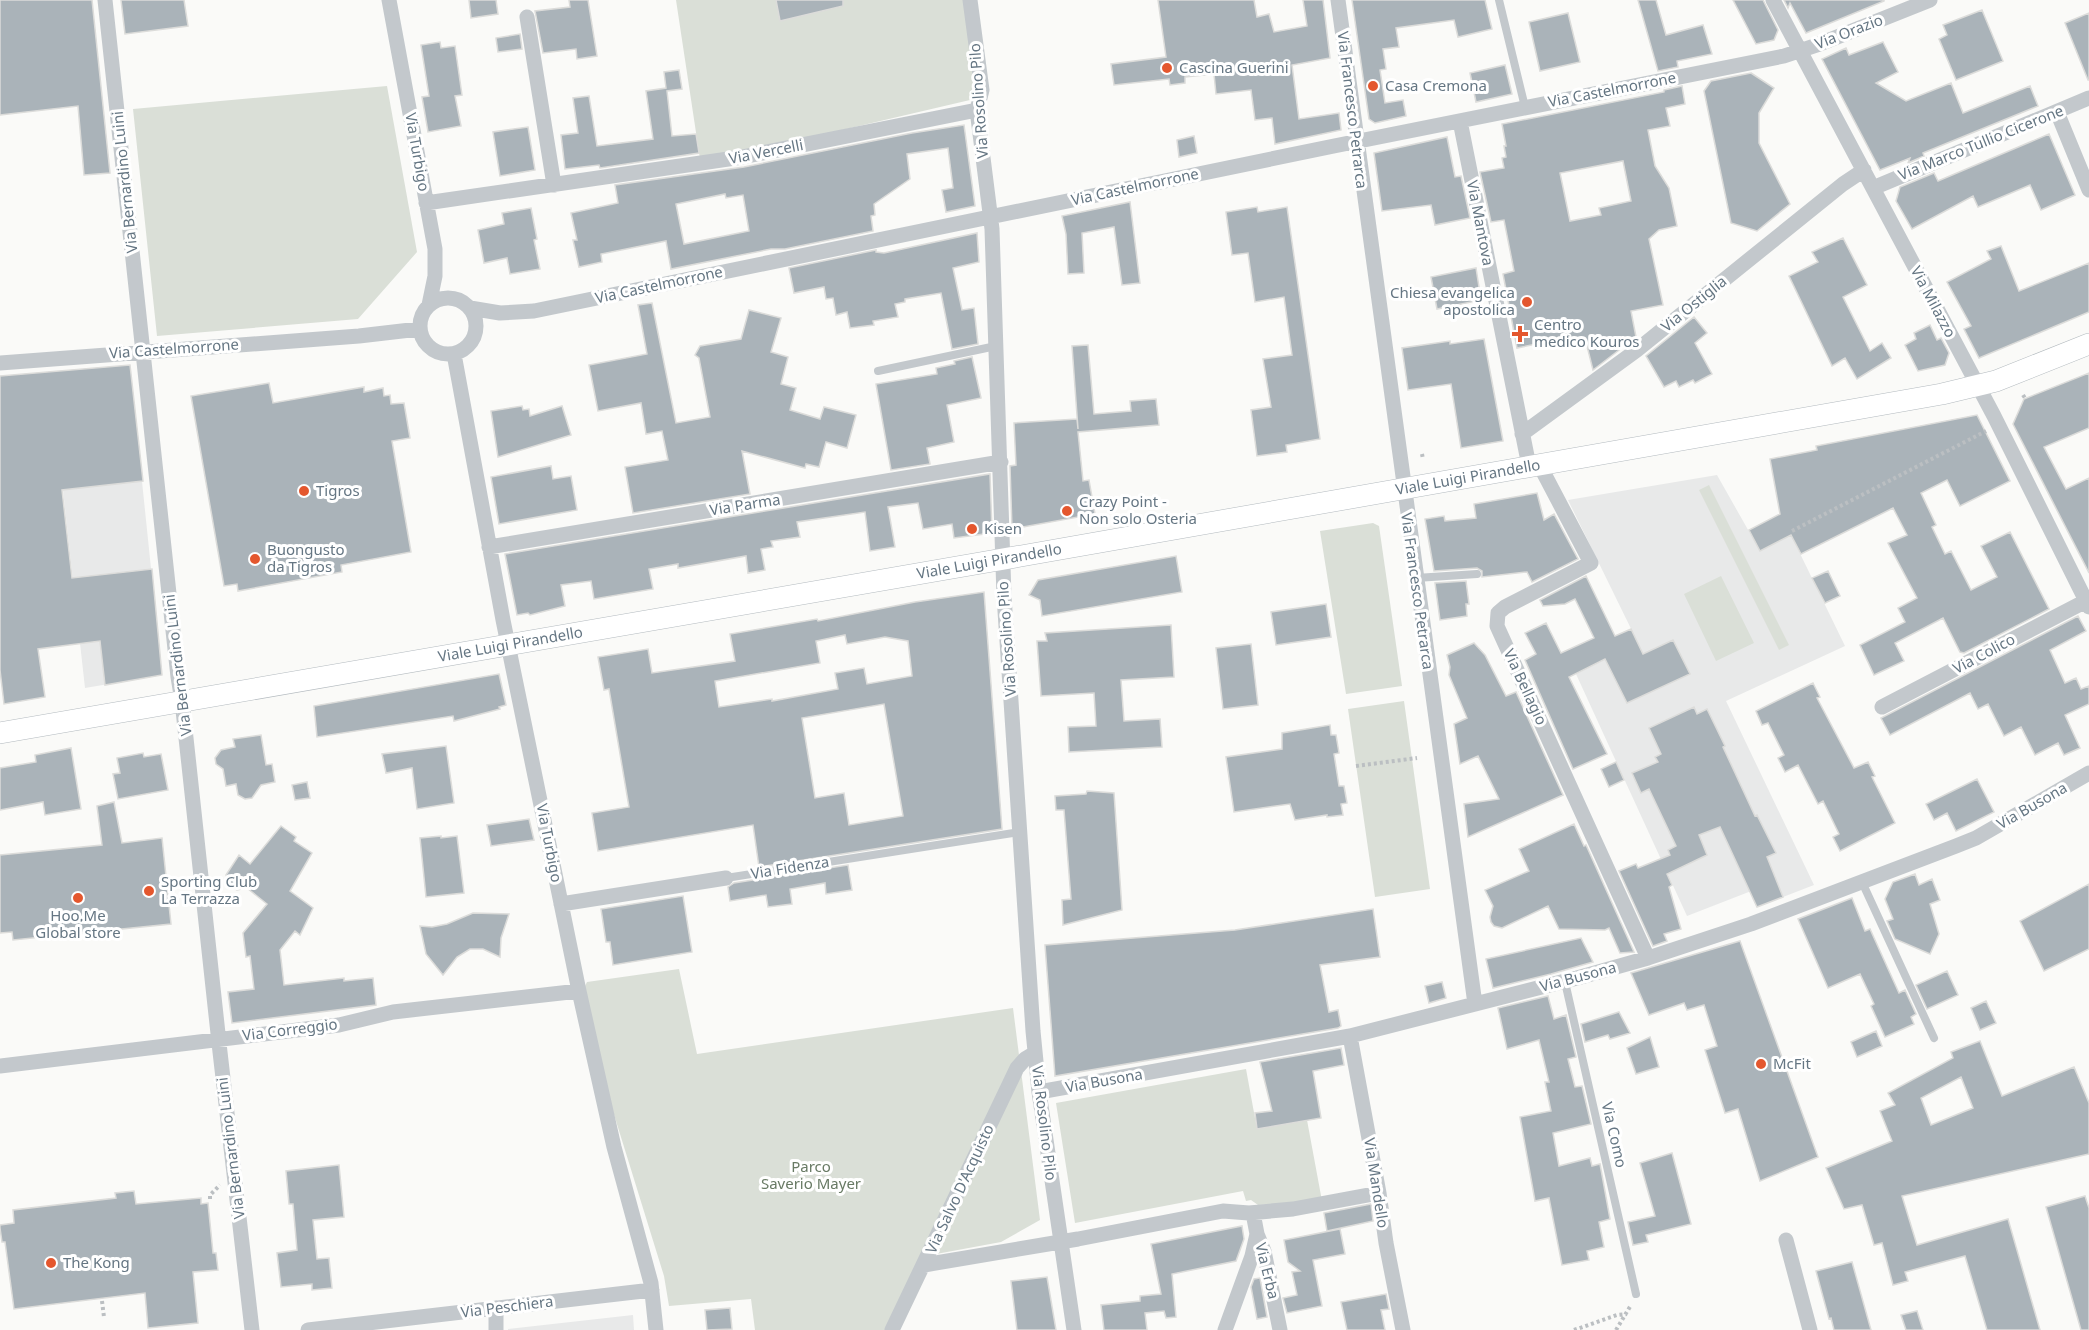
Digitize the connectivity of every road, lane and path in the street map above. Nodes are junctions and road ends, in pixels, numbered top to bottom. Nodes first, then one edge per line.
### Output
1 (105, 0) edge
2 (389, 0) edge
3 (970, 0) edge
4 (1338, 0) edge
5 (1499, 0) edge
6 (1773, 0) edge
7 (1930, 0) edge
8 (527, 17) dead end
9 (1800, 51) junction
10 (2089, 99) edge
11 (1525, 107) junction
12 (977, 110) junction
13 (2057, 112) junction
14 (1460, 121) junction
15 (1357, 141) junction
16 (1864, 170) junction
17 (554, 185) junction
18 (1873, 188) junction
19 (2089, 190) edge
20 (426, 203) junction
21 (991, 216) junction
22 (429, 305) junction
23 (470, 308) junction
24 (419, 329) junction
25 (2089, 344) edge
26 (996, 346) junction
27 (143, 351) junction
28 (454, 354) junction
29 (0, 363) edge
30 (878, 371) dead end
31 (1977, 386) junction
32 (1987, 430) dead end
33 (1522, 434) junction
34 (1000, 462) junction
35 (1534, 465) junction
36 (1403, 488) junction
37 (1792, 531) dead end
38 (489, 548) junction
39 (1003, 559) junction
40 (1477, 574) dead end
41 (1415, 578) junction
42 (2088, 604) edge
43 (508, 644) junction
44 (183, 701) junction
45 (1882, 707) dead end
46 (0, 733) edge
47 (1417, 758) dead end
48 (1356, 766) dead end
49 (2089, 773) edge
50 (1020, 832) junction
51 (726, 878) joint
52 (1862, 882) junction
53 (561, 904) junction
54 (1648, 958) junction
55 (1565, 982) junction
56 (579, 991) junction
57 (1474, 1004) junction
58 (1350, 1036) junction
59 (1934, 1038) dead end
60 (218, 1040) junction
61 (1035, 1053) junction
62 (0, 1066) edge
63 (1039, 1092) junction
64 (222, 1182) dead end
65 (1379, 1192) junction
66 (210, 1198) dead end
67 (1253, 1213) junction
68 (1257, 1234) junction
69 (1786, 1240) dead end
70 (1060, 1242) junction
71 (924, 1265) junction
72 (652, 1290) junction
73 (1636, 1294) joint
74 (102, 1301) dead end
75 (496, 1308) junction
76 (1627, 1314) junction
77 (104, 1317) dead end
78 (362, 1327) edge
79 (252, 1330) edge
80 (308, 1330) edge
81 (496, 1330) edge
82 (656, 1330) edge
83 (892, 1330) edge
84 (1074, 1330) edge
85 (1225, 1330) edge
86 (1280, 1330) edge
87 (1403, 1330) edge
88 (1574, 1330) edge
89 (1616, 1330) edge
90 (1810, 1330) edge

1 - 27 street, Via Bernardino Luini
2 - 20 street, Via Turbigo
3 - 12 street, Via Rosolino Pilo
4 - 15 street, Via Francesco Petrarca
5 - 11 lane
6 - 9 street, Via Milazzo
7 - 9 street, Via Orazio
8 - 17 street
9 - 11 street, Via Castelmorrone
9 - 16 street, Via Milazzo
10 - 13 street, Via Marco Tullio Cicerone
11 - 14 street, Via Castelmorrone
12 - 17 street, Via Vercelli
12 - 21 street, Via Rosolino Pilo
13 - 18 street, Via Marco Tullio Cicerone
13 - 19 street
14 - 15 street, Via Castelmorrone
14 - 33 street, Via Mantova
15 - 21 street, Via Castelmorrone
15 - 36 street, Via Francesco Petrarca
16 - 18 street, Via Milazzo
16 - 33 street, Via Ostiglia
17 - 20 street, Via Vercelli
18 - 31 street, Via Milazzo
20 - 22 street, Via Turbigo
21 - 23 street, Via Castelmorrone
21 - 26 street, Via Rosolino Pilo
22 - 23 street
22 - 24 street
23 - 28 street
24 - 27 street, Via Castelmorrone
24 - 28 street
25 - 31 main road, Viale Luigi Pirandello
26 - 30 lane
26 - 34 street, Via Rosolino Pilo
27 - 29 street, Via Castelmorrone
27 - 44 street, Via Bernardino Luini
28 - 38 street, Via Turbigo
31 - 35 main road, Viale Luigi Pirandello
31 - 42 street, Via Milazzo
32 - 37 path
33 - 35 street, Via Mantova
34 - 38 street, Via Parma
34 - 39 street, Via Rosolino Pilo
35 - 36 main road, Viale Luigi Pirandello
35 - 54 street, Via Bellagio
36 - 39 main road, Viale Luigi Pirandello
36 - 41 street, Via Francesco Petrarca
38 - 43 street, Via Turbigo
39 - 43 main road, Viale Luigi Pirandello
39 - 50 street, Via Rosolino Pilo
40 - 41 lane
41 - 57 street, Via Francesco Petrarca
42 - 45 street, Via Colico
43 - 44 main road, Viale Luigi Pirandello
43 - 53 street, Via Turbigo
44 - 46 main road, Viale Luigi Pirandello
44 - 60 street, Via Bernardino Luini
47 - 48 path
49 - 52 street, Via Busona
50 - 51 lane, Via Fidenza
50 - 61 street, Via Rosolino Pilo
51 - 53 street, Via Fidenza
52 - 54 street, Via Busona
52 - 59 lane
53 - 56 street, Via Turbigo
54 - 55 street, Via Busona
55 - 57 street, Via Busona
55 - 73 lane, Via Como
56 - 60 street, Via Correggio
56 - 72 street, Via Turbigo
57 - 58 street, Via Busona
58 - 63 street, Via Busona
58 - 65 street, Via Mandello
60 - 62 street, Via Correggio
60 - 79 street, Via Bernardino Luini
61 - 63 street, Via Rosolino Pilo
61 - 71 street, Via Salvo D'Acquisto
63 - 70 street, Via Rosolino Pilo
64 - 66 path
65 - 67 street
65 - 87 street, Via Mandello
67 - 68 street, Via Erba
67 - 70 street
68 - 85 street
68 - 86 street, Via Erba
69 - 90 street
70 - 71 street
70 - 84 street, Via Rosolino Pilo
71 - 83 street, Via Salvo D'Acquisto
72 - 75 street, Via Peschiera
72 - 82 street, Via Turbigo
73 - 76 path
74 - 77 path
75 - 78 street, Via Peschiera
75 - 81 street
76 - 88 path
76 - 89 path
78 - 80 street, Via Peschiera

